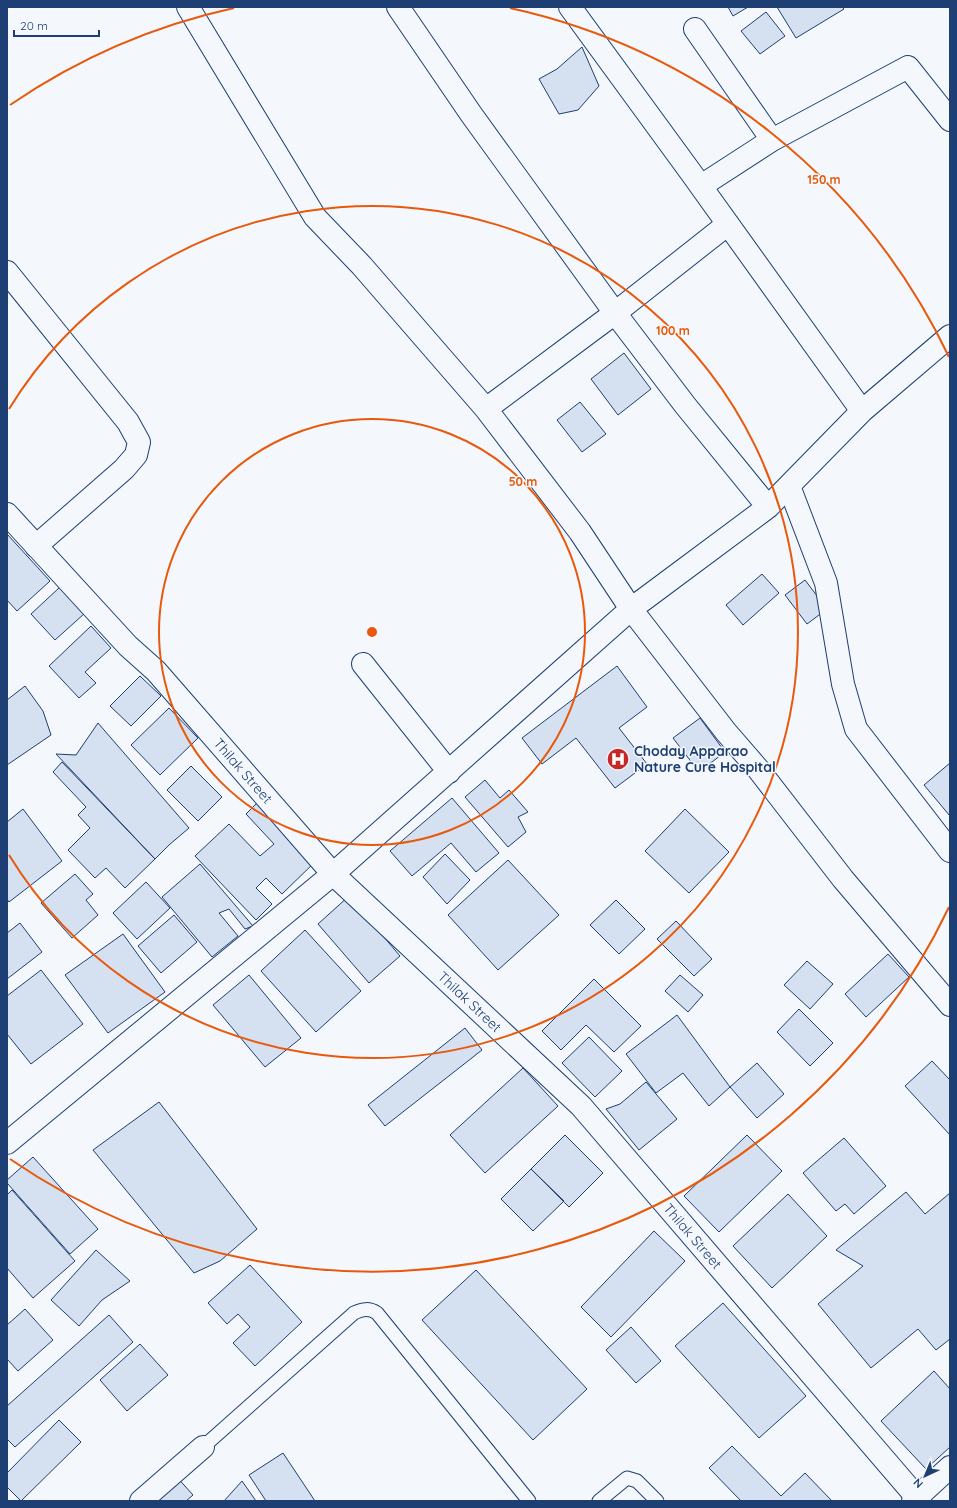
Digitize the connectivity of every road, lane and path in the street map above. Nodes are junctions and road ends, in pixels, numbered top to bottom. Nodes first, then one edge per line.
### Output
1 (188, 7) edge
2 (398, 7) edge
3 (570, 7) edge
4 (695, 29) dead end
5 (950, 120) edge
6 (772, 140) junction
7 (701, 186) junction
8 (728, 224) junction
9 (7, 272) edge
10 (615, 313) junction
11 (950, 336) edge
12 (486, 409) junction
13 (862, 411) junction
14 (789, 486) junction
15 (768, 507) junction
16 (7, 514) edge
17 (36, 546) junction
18 (631, 609) junction
19 (363, 664) dead end
20 (449, 772) junction
21 (950, 851) edge
22 (333, 874) junction
23 (950, 1005) edge
24 (7, 1143) edge
25 (202, 1447) joint
26 (950, 1467) edge
27 (916, 1500) edge
28 (141, 1501) edge
29 (529, 1501) edge
30 (599, 1501) edge
31 (657, 1501) edge

1 - 12 street
2 - 10 street
3 - 7 street
4 - 6 street
5 - 6 street
6 - 7 street
7 - 8 street
8 - 10 street
8 - 13 street
9 - 17 street
10 - 12 street
10 - 15 street
11 - 13 street
12 - 18 street
13 - 14 street
14 - 15 street
14 - 21 street
15 - 18 street
16 - 17 street, Thilak Street
17 - 22 street, Thilak Street
18 - 20 street
18 - 23 street
19 - 20 street
20 - 22 street
22 - 24 street
22 - 27 street, Thilak Street
25 - 28 street
25 - 29 lane
26 - 27 street
30 - 31 lane

